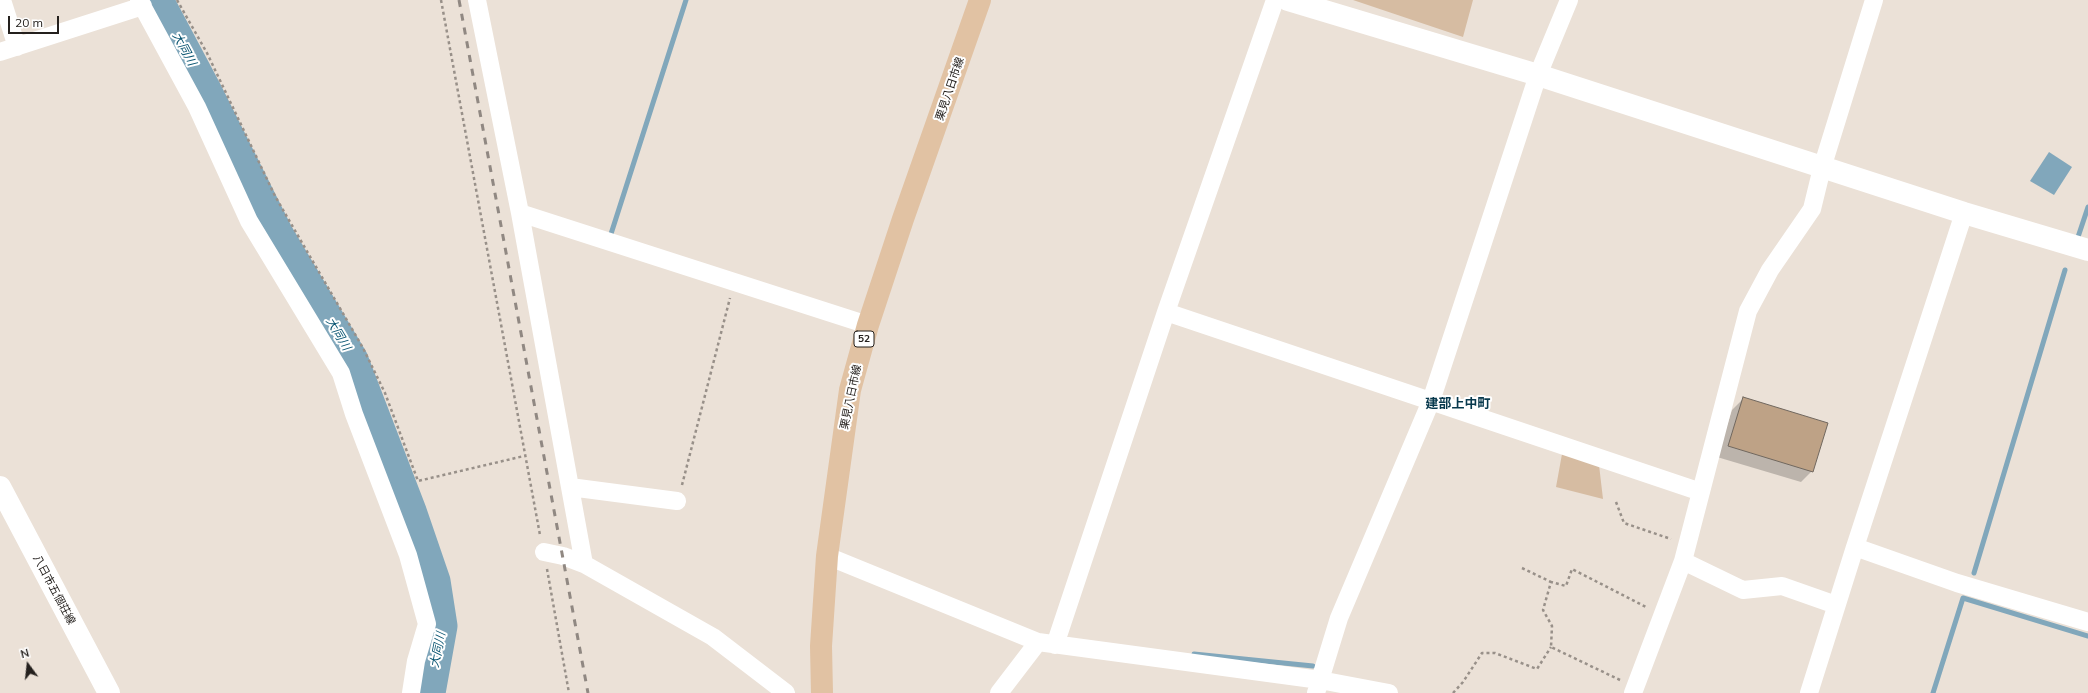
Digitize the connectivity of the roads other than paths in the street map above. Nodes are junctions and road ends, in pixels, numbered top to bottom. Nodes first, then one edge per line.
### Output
1 (2, 0) edge
2 (477, 0) edge
3 (980, 0) edge
4 (1275, 0) edge
5 (1288, 0) edge
6 (1569, 0) edge
7 (1874, 0) edge
8 (141, 3) edge
9 (8, 50) edge
10 (1538, 75) junction
11 (1822, 168) junction
12 (520, 213) junction
13 (1964, 213) junction
14 (2088, 250) edge
15 (1166, 312) junction
16 (868, 325) junction
17 (1431, 401) junction
18 (570, 487) junction
19 (0, 488) edge
20 (1701, 492) junction
21 (677, 501) road end
22 (1855, 547) junction
23 (544, 552) road end
24 (1685, 553) junction
25 (827, 556) junction
26 (584, 564) junction
27 (1836, 605) junction
28 (2088, 622) edge
29 (1047, 643) junction
30 (1318, 687) edge
31 (1634, 690) edge
32 (109, 693) edge
33 (411, 693) edge
34 (786, 693) edge
35 (822, 693) edge
36 (999, 693) edge
37 (1389, 693) edge
38 (1809, 693) edge

1 - 9 street
2 - 12 street
3 - 16 main road, 栗見八日市線 / 52
4 - 15 street
5 - 10 street
6 - 10 street
7 - 11 street
8 - 9 street
8 - 33 street
10 - 11 street
10 - 17 street
11 - 13 street
11 - 20 street
12 - 16 street
12 - 18 street
13 - 14 street
13 - 22 street
15 - 17 street
15 - 29 street
16 - 25 main road, 栗見八日市線 / 52
17 - 20 street
17 - 30 street
18 - 21 street
18 - 26 street
19 - 32 street, 八日市五個荘線
20 - 24 street
22 - 27 street
22 - 28 street
23 - 26 street
24 - 27 street
24 - 31 street
25 - 29 street
25 - 35 main road, 栗見八日市線 / 52
26 - 34 street
27 - 38 street
29 - 30 street
29 - 36 street
30 - 37 street

